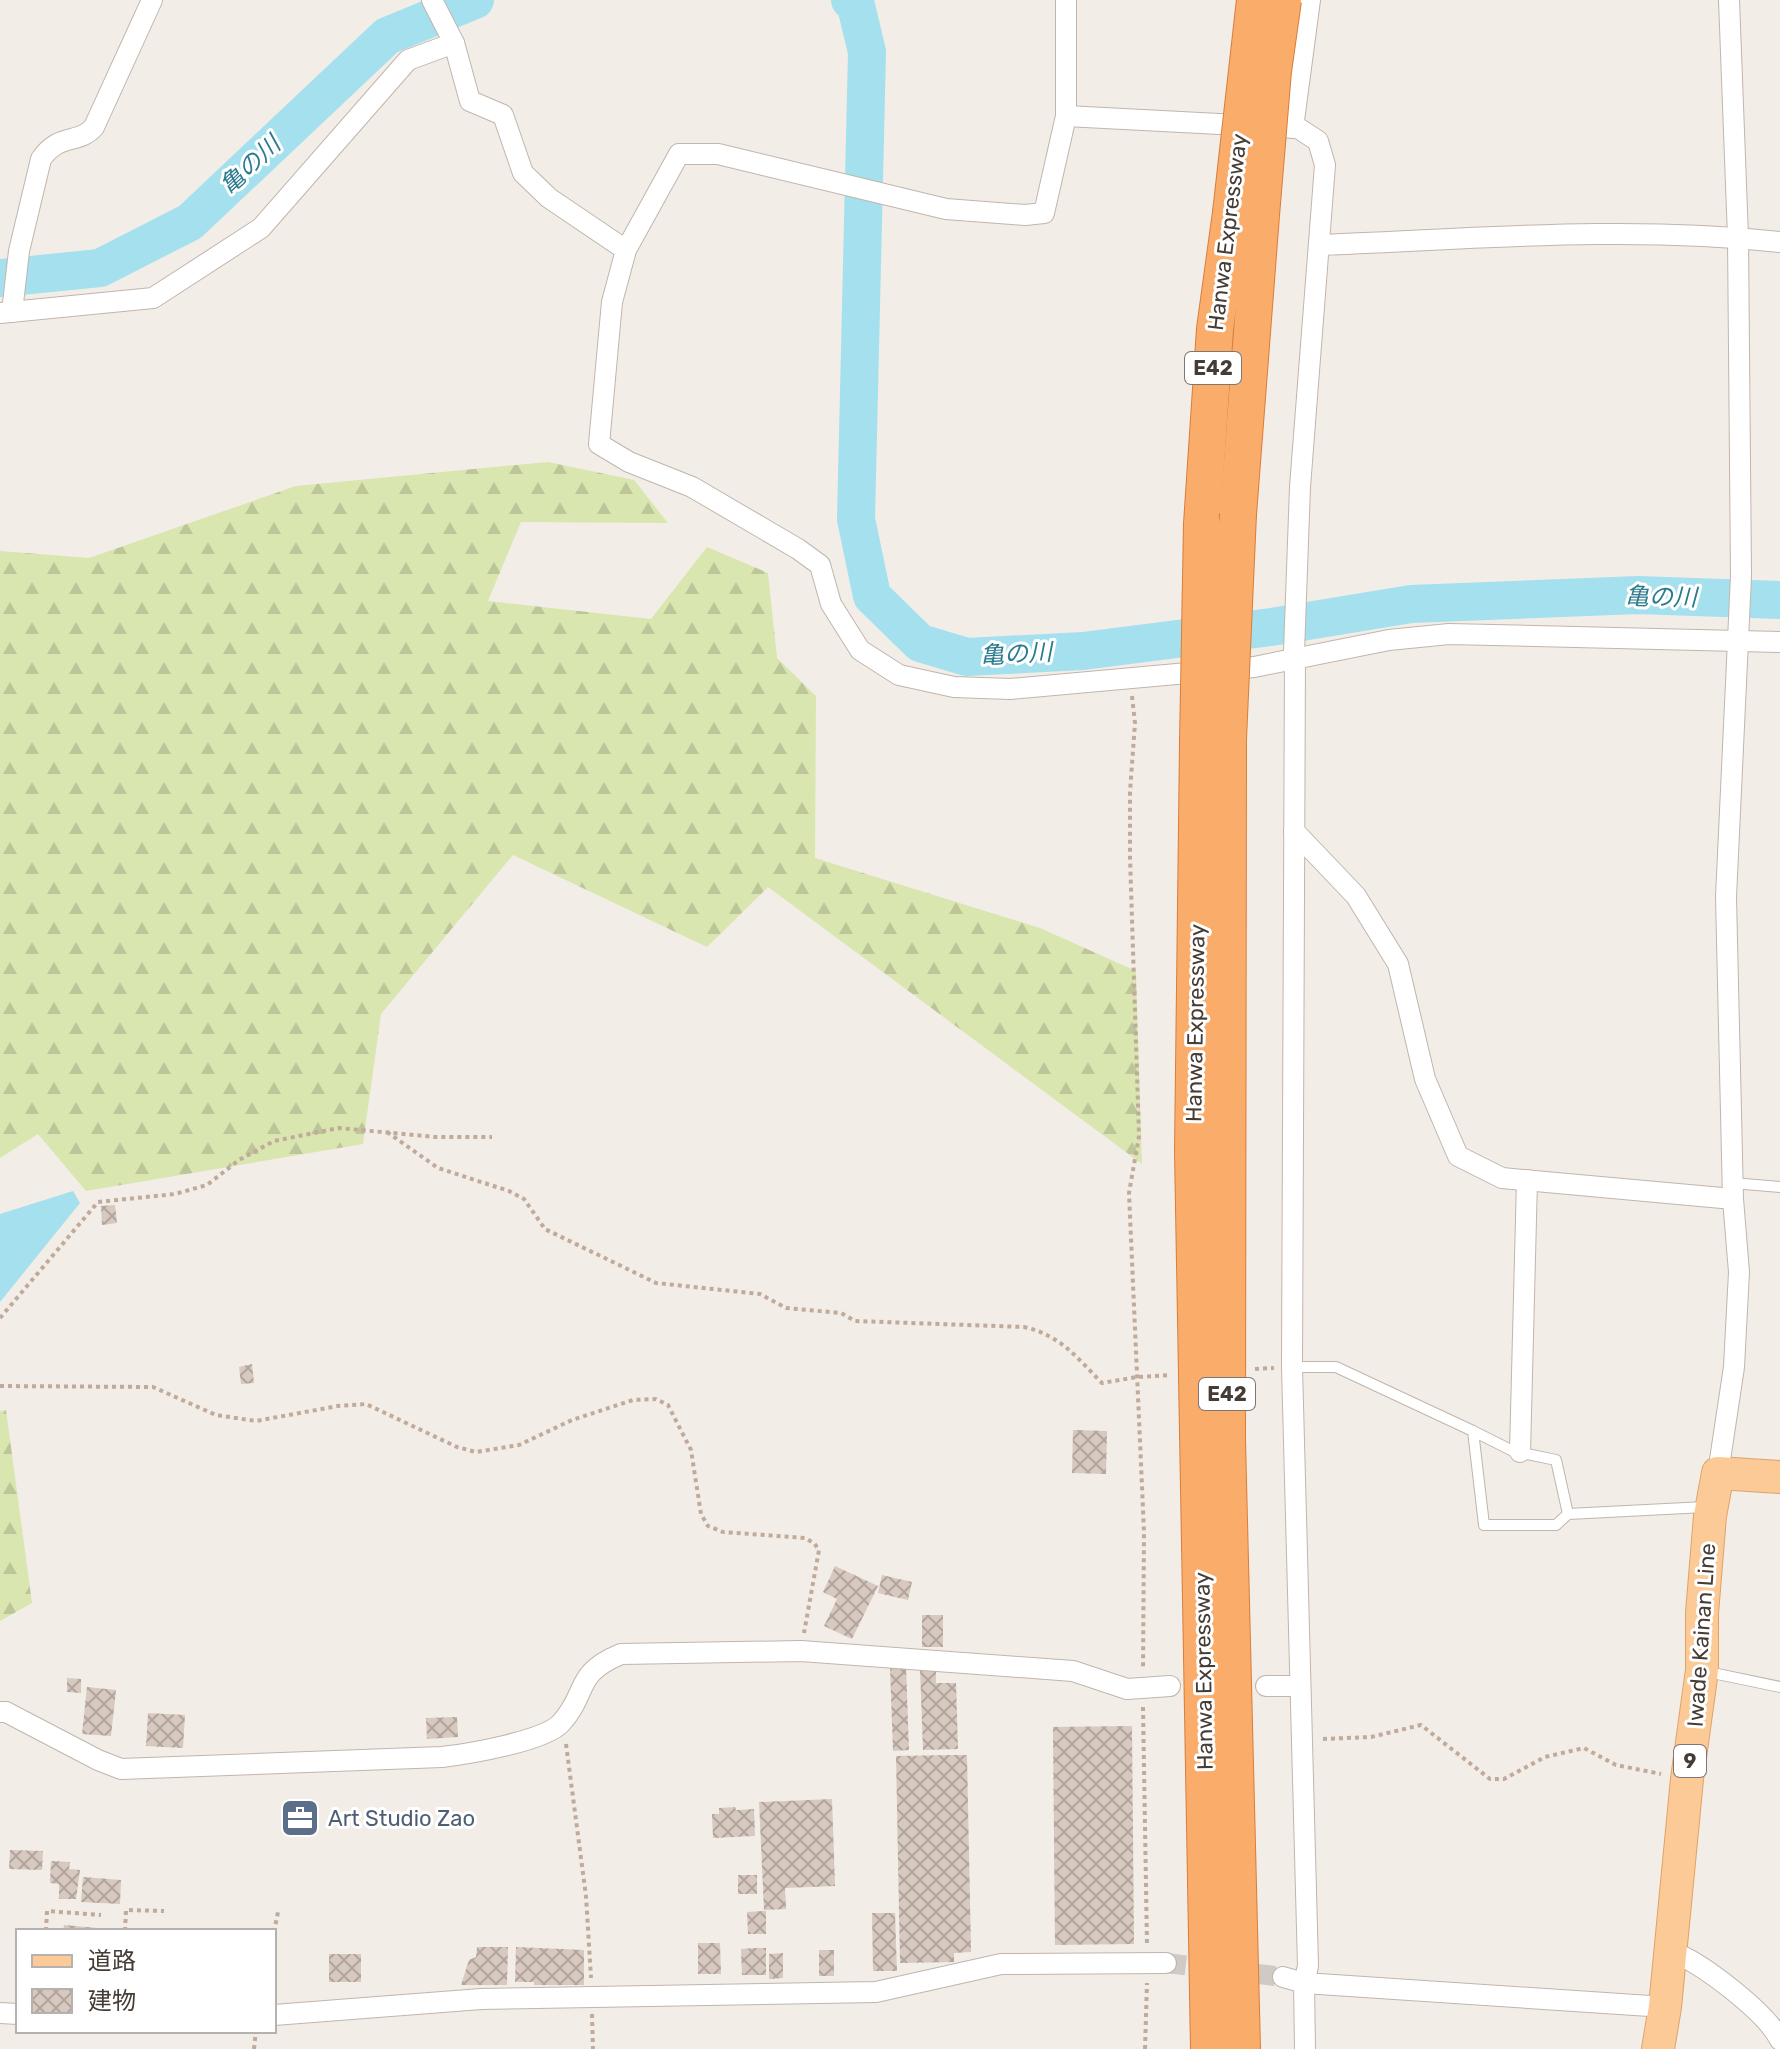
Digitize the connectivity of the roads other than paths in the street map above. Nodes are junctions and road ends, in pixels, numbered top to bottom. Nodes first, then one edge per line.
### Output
1 (152, 0) edge
2 (432, 0) edge
3 (1066, 0) edge
4 (1255, 0) edge
5 (1283, 0) edge
6 (1310, 0) edge
7 (1729, 0) edge
8 (454, 43) junction
9 (1066, 116) junction
10 (1293, 128) junction
11 (1246, 214) junction
12 (1738, 237) junction
13 (1780, 242) edge
14 (1320, 245) junction
15 (626, 250) junction
16 (9, 308) edge
17 (1738, 641) junction
18 (1780, 642) edge
19 (1294, 655) junction
20 (1213, 741) junction
21 (1294, 831) junction
22 (1527, 1180) junction
23 (1780, 1187) edge
24 (1733, 1191) junction
25 (1292, 1367) junction
26 (1473, 1431) junction
27 (1520, 1452) junction
28 (1718, 1473) junction
29 (1780, 1477) edge
30 (1711, 1507) junction
31 (1568, 1514) junction
32 (1702, 1670) junction
33 (1170, 1686) dead end
34 (1266, 1686) dead end
35 (1300, 1686) junction
36 (1780, 1687) edge
37 (0, 1712) edge
38 (1672, 1952) junction
39 (1157, 1963) tunnel mouth
40 (1283, 1977) tunnel mouth
41 (1304, 1983) junction
42 (1665, 2007) junction
43 (276, 2015) edge
44 (1780, 2040) edge
45 (1209, 2049) edge
46 (1242, 2049) edge
47 (1305, 2049) edge
48 (1658, 2049) edge

1 - 16 street
2 - 8 street
3 - 9 street
4 - 11 highway, Hanwa Expressway / E42, bridge
5 - 11 highway, Hanwa Expressway / E42, bridge
6 - 10 street
7 - 12 street
8 - 15 street
8 - 16 street
9 - 10 street
9 - 15 street
10 - 14 street
11 - 20 highway, Hanwa Expressway / E42, bridge
11 - 20 highway, Hanwa Expressway / E42, bridge
12 - 13 street
12 - 14 street
12 - 17 street
14 - 19 street
15 - 19 street
17 - 18 street
17 - 19 street
17 - 24 street
19 - 21 street
20 - 45 highway, Hanwa Expressway / E42
20 - 46 highway, Hanwa Expressway / E42
21 - 22 street
21 - 25 street
22 - 24 street
22 - 27 street
23 - 24 lane
24 - 28 street
25 - 26 lane
25 - 35 street
26 - 27 lane
26 - 31 lane
27 - 31 lane
28 - 29 main road
28 - 30 main road, Iwade Kainan Line / 9
30 - 31 lane
30 - 32 main road, Iwade Kainan Line / 9
32 - 36 lane
32 - 38 main road, Iwade Kainan Line / 9
33 - 37 street
34 - 35 street
35 - 41 street
38 - 42 main road, Iwade Kainan Line / 9
38 - 44 street
39 - 43 street
40 - 41 street
41 - 42 street
41 - 47 street
42 - 48 main road, Iwade Kainan Line / 9

